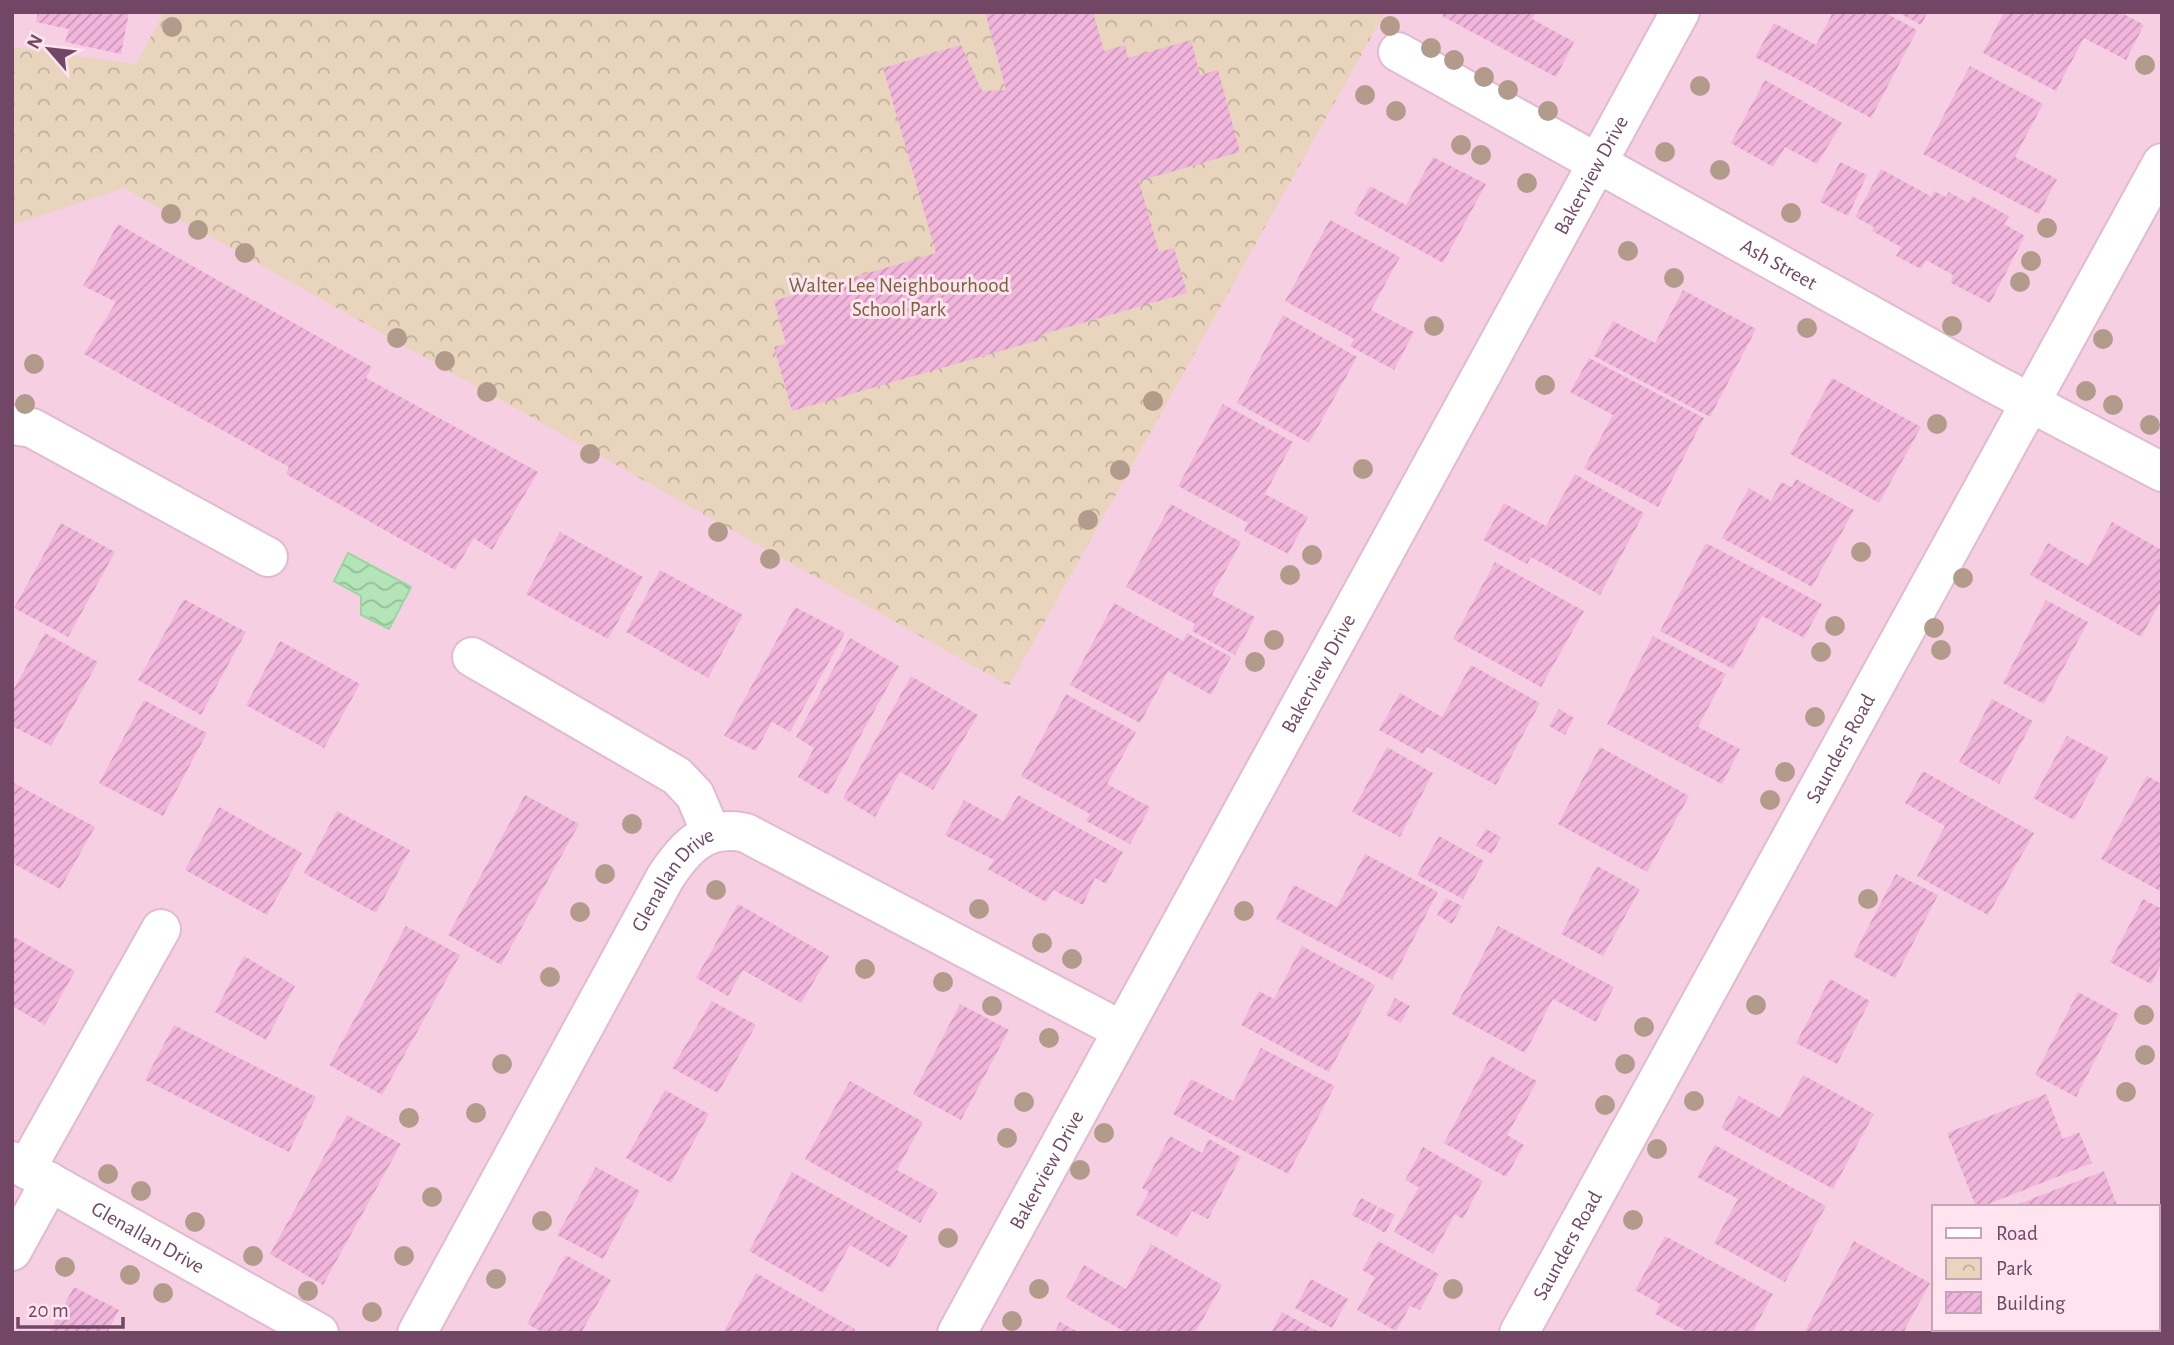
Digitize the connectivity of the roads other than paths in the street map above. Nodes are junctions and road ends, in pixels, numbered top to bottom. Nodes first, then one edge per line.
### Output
1 (1680, 12) edge
2 (1398, 51) dead end
3 (1596, 163) junction
4 (2162, 163) edge
5 (2029, 403) junction
6 (12, 425) edge
7 (2162, 472) edge
8 (268, 557) dead end
9 (472, 657) dead end
10 (711, 833) junction
11 (161, 929) dead end
12 (1121, 1030) junction
13 (29, 1171) edge
14 (12, 1251) edge
15 (1527, 1330) edge
16 (319, 1333) edge
17 (417, 1333) edge
18 (957, 1333) edge

1 - 3 street, Bakerview Drive
2 - 3 street, Ash Street
3 - 5 street, Ash Street
3 - 12 street, Bakerview Drive
4 - 5 street, Saunders Road
5 - 7 street, Ash Street
5 - 15 street, Saunders Road
6 - 8 street
9 - 10 street
10 - 12 street, Glenallan Drive
10 - 17 street, Glenallan Drive
11 - 13 street
12 - 18 street, Bakerview Drive
13 - 14 street
13 - 16 street, Glenallan Drive

